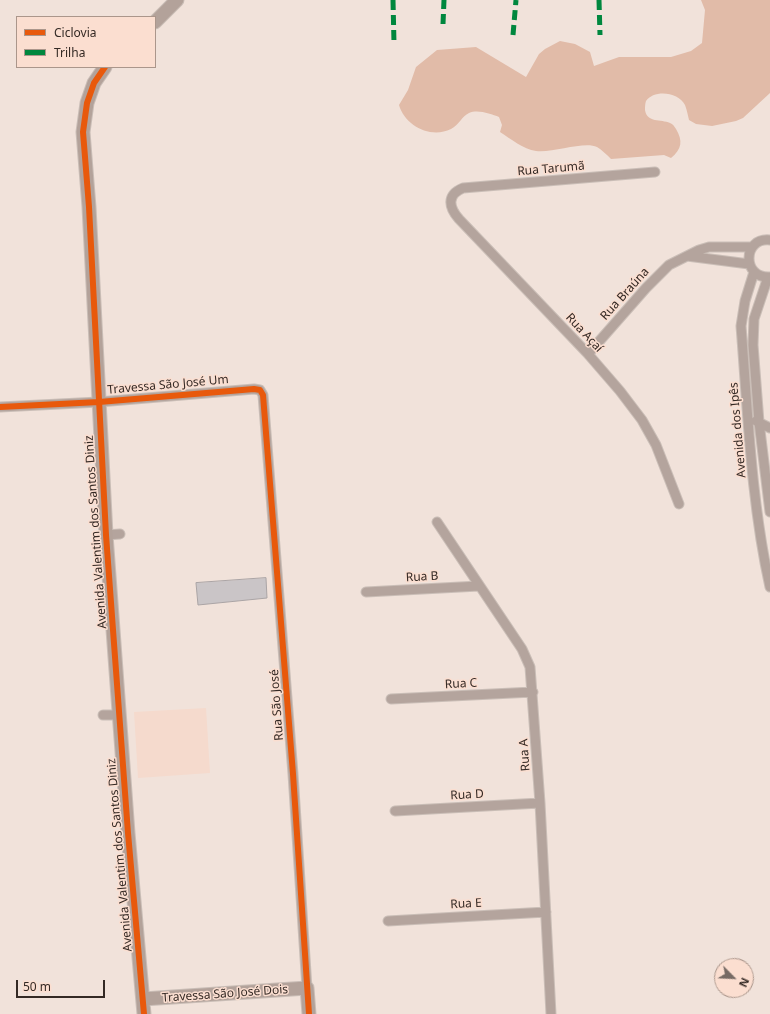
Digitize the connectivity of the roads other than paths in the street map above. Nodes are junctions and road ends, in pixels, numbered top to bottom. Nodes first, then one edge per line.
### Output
1 (177, 0) edge
2 (156, 21) edge
3 (104, 68) edge
4 (655, 172) dead end
5 (452, 195) joint
6 (770, 240) edge
7 (752, 247) junction
8 (686, 256) junction
9 (752, 268) junction
10 (769, 277) edge
11 (588, 354) junction
12 (264, 394) joint
13 (99, 402) junction
14 (0, 407) edge
15 (748, 418) junction
16 (759, 422) junction
17 (770, 428) edge
18 (768, 482) edge
19 (756, 496) junction
20 (679, 504) dead end
21 (770, 512) edge
22 (437, 522) dead end
23 (120, 534) dead end
24 (106, 535) junction
25 (479, 586) junction
26 (770, 587) edge
27 (366, 592) dead end
28 (533, 692) junction
29 (390, 699) dead end
30 (103, 715) dead end
31 (120, 715) junction
32 (540, 803) junction
33 (395, 811) dead end
34 (546, 912) junction
35 (388, 921) dead end
36 (307, 988) junction
37 (143, 999) junction
38 (144, 1014) edge
39 (309, 1014) edge
40 (551, 1014) edge

1 - 2 street
3 - 13 street, Avenida Valentim dos Santos Diniz
4 - 5 street, Rua Tarumã
5 - 11 street, Rua Açaí
6 - 7 street
7 - 8 street, Rua Braúna
7 - 9 street, Avenida dos Ipês
8 - 9 street
8 - 11 street, Rua Braúna
9 - 10 street, Avenida dos Ipês
9 - 15 street, Avenida dos Ipês
10 - 16 street, Avenida dos Ipês
11 - 20 street, Rua Açaí
12 - 13 street, Travessa São José Um
12 - 36 street, Rua São José
13 - 14 street, Travessa São José Um
13 - 24 street, Avenida Valentim dos Santos Diniz
15 - 16 street
15 - 19 street, Avenida dos Ipês
16 - 17 street
16 - 18 street, Avenida dos Ipês
18 - 19 street
18 - 21 street, Avenida dos Ipês
19 - 26 street, Avenida dos Ipês
22 - 25 street, Rua A
23 - 24 street
24 - 31 street, Avenida Valentim dos Santos Diniz
25 - 27 street, Rua B
25 - 28 street, Rua A
28 - 29 street, Rua C
28 - 32 street, Rua A
30 - 31 street
31 - 37 street, Avenida Valentim dos Santos Diniz
32 - 33 street, Rua D
32 - 34 street, Rua A
34 - 35 street, Rua E
34 - 40 street, Rua A
36 - 37 street, Travessa São José Dois
36 - 39 street, Rua São José
37 - 38 street, Avenida Valentim dos Santos Diniz

